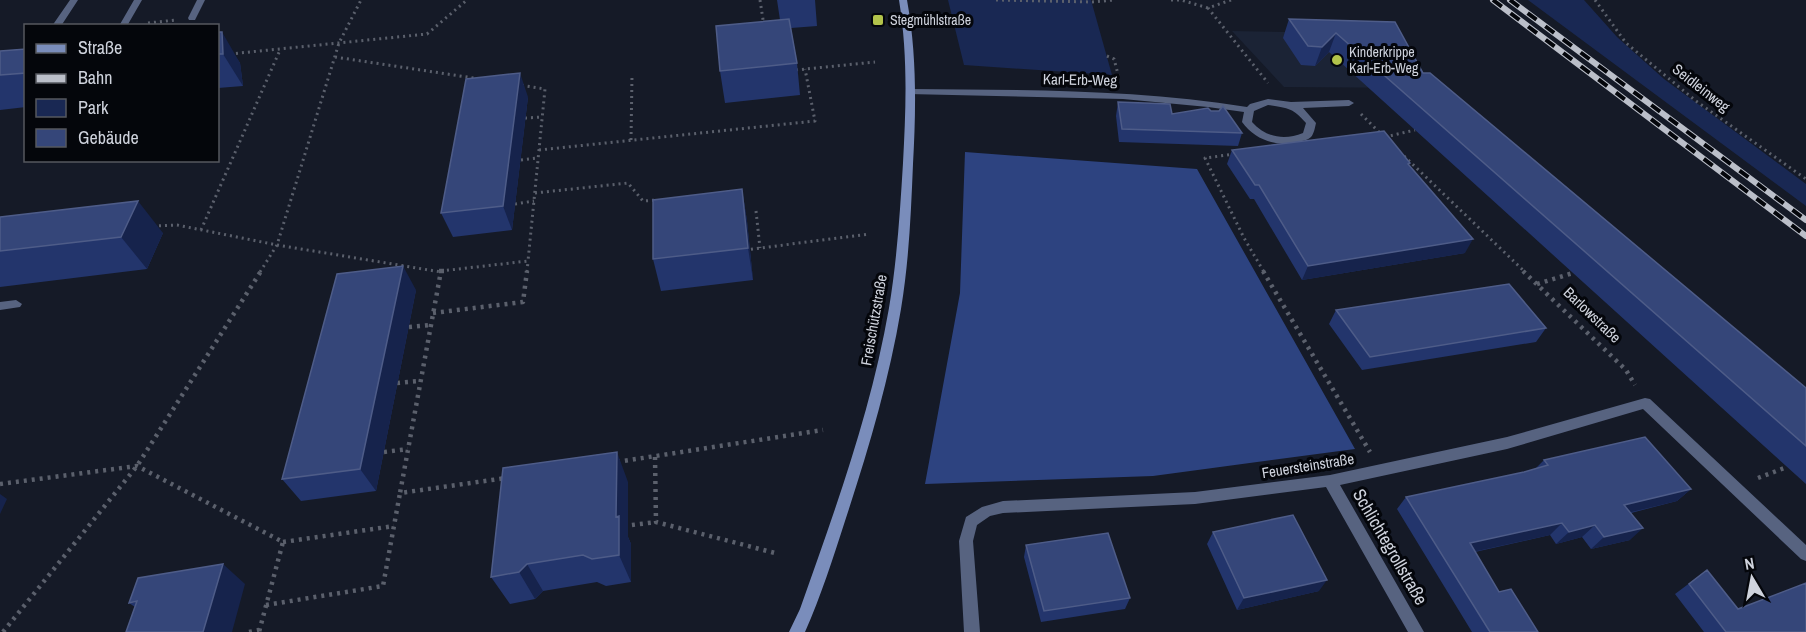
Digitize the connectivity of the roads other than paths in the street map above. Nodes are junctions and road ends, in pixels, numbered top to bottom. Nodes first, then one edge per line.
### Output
1 (74, 0) edge
2 (138, 0) edge
3 (201, 0) edge
4 (903, 0) edge
5 (192, 18) road end
6 (57, 24) edge
7 (124, 24) edge
8 (911, 92) junction
9 (1350, 103) road end
10 (1291, 105) junction
11 (1249, 110) junction
12 (16, 304) dead end
13 (0, 306) edge
14 (1330, 482) junction
15 (1806, 554) edge
16 (797, 632) edge
17 (972, 632) edge
18 (1416, 632) edge

1 - 6 street
2 - 7 street
3 - 5 street
4 - 8 main road, Freischützstraße
8 - 11 street, Karl-Erb-Weg
8 - 16 main road, Freischützstraße
9 - 10 street, Karl-Erb-Weg
10 - 11 street, Karl-Erb-Weg
10 - 11 street
12 - 13 street
14 - 15 street, Feuersteinstraße
14 - 17 street, Feuersteinstraße
14 - 18 street, Schlichtegrollstraße

